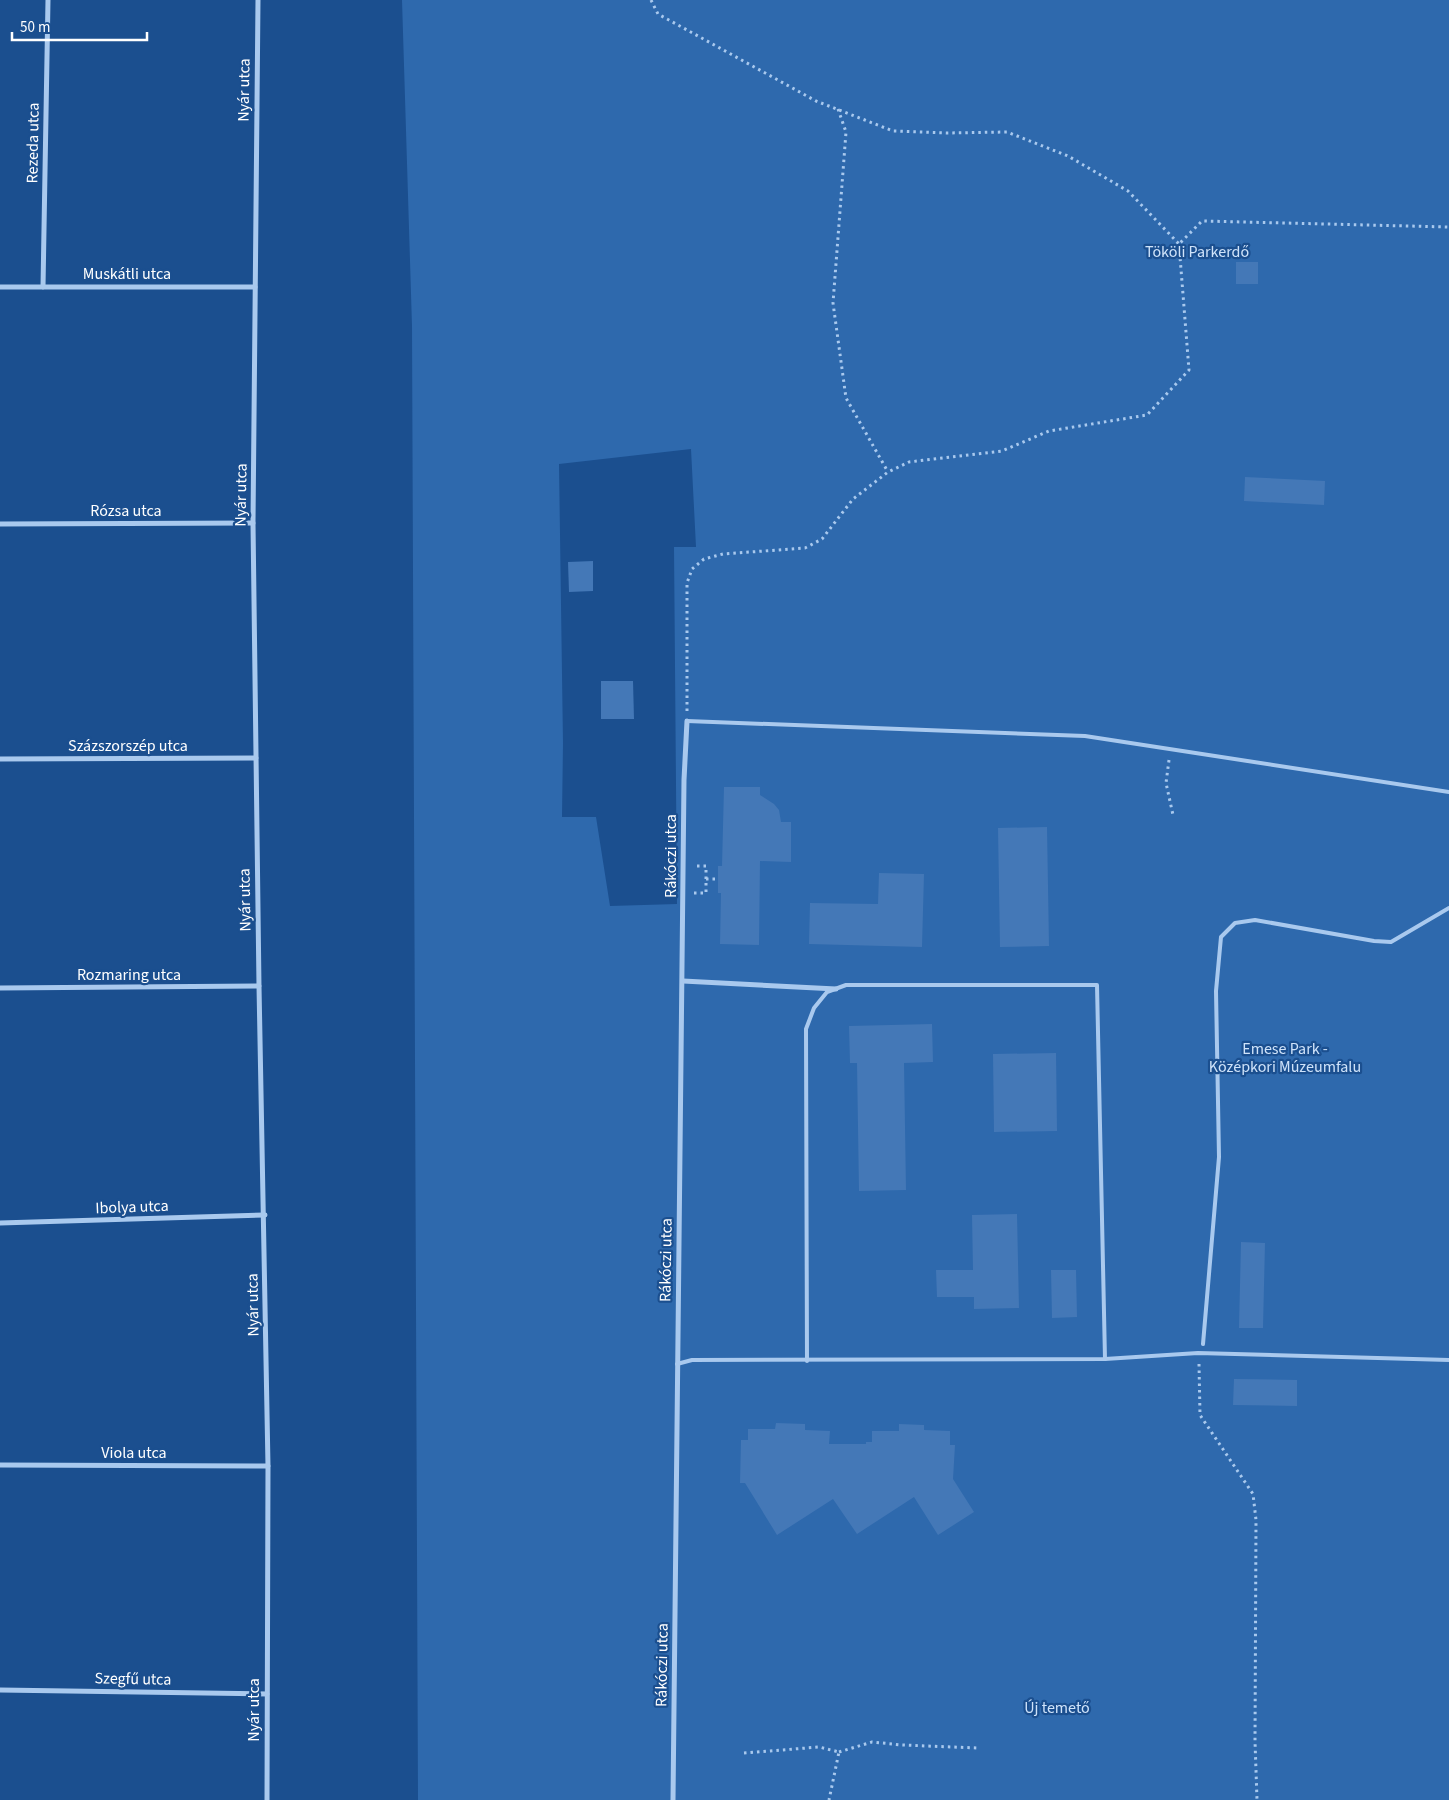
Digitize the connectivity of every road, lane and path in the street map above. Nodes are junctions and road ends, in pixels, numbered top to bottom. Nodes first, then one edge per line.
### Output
1 (48, 0) edge
2 (258, 0) edge
3 (651, 0) edge
4 (838, 109) junction
5 (1449, 227) edge
6 (1179, 244) junction
7 (0, 287) edge
8 (43, 287) junction
9 (255, 287) junction
10 (888, 472) junction
11 (253, 523) junction
12 (0, 524) edge
13 (687, 721) junction
14 (1171, 749) junction
15 (256, 758) junction
16 (0, 759) edge
17 (1449, 792) edge
18 (1172, 815) dead end
19 (683, 866) junction
20 (706, 879) junction
21 (718, 879) dead end
22 (683, 892) junction
23 (1449, 908) edge
24 (683, 981) junction
25 (258, 986) junction
26 (0, 988) edge
27 (836, 989) junction
28 (264, 1216) junction
29 (0, 1223) edge
30 (1203, 1344) dead end
31 (1198, 1353) junction
32 (1105, 1359) junction
33 (1449, 1360) edge
34 (807, 1361) junction
35 (677, 1364) junction
36 (0, 1465) edge
37 (268, 1466) junction
38 (0, 1690) edge
39 (266, 1694) junction
40 (978, 1748) dead end
41 (839, 1752) junction
42 (744, 1753) dead end
43 (267, 1800) edge
44 (673, 1800) edge
45 (829, 1800) edge
46 (1257, 1800) edge

1 - 8 street, Rezeda utca
2 - 9 street, Nyár utca
3 - 4 path
4 - 6 path
4 - 10 path
5 - 6 path
6 - 10 path
7 - 8 street, Muskátli utca
8 - 9 street, Muskátli utca
9 - 11 street, Nyár utca
10 - 13 path
11 - 12 street, Rózsa utca
11 - 15 street, Nyár utca
13 - 14 lane
13 - 19 street, Rákóczi utca
14 - 17 lane
14 - 18 path
15 - 16 street, Százszorszép utca
15 - 25 street, Nyár utca
19 - 20 path
19 - 22 street, Rákóczi utca
20 - 21 path
20 - 22 path
22 - 24 street, Rákóczi utca
23 - 30 lane
24 - 27 street
24 - 35 street, Rákóczi utca
25 - 26 street, Rozmaring utca
25 - 28 street, Nyár utca
27 - 32 lane
27 - 34 lane
28 - 29 street, Ibolya utca
28 - 37 street, Nyár utca
31 - 32 lane
31 - 33 lane
31 - 46 path
32 - 34 lane
34 - 35 lane
35 - 44 street, Rákóczi utca
36 - 37 street, Viola utca
37 - 39 street, Nyár utca
38 - 39 street, Szegfű utca
39 - 43 street, Nyár utca
40 - 41 path
41 - 42 path
41 - 45 path

